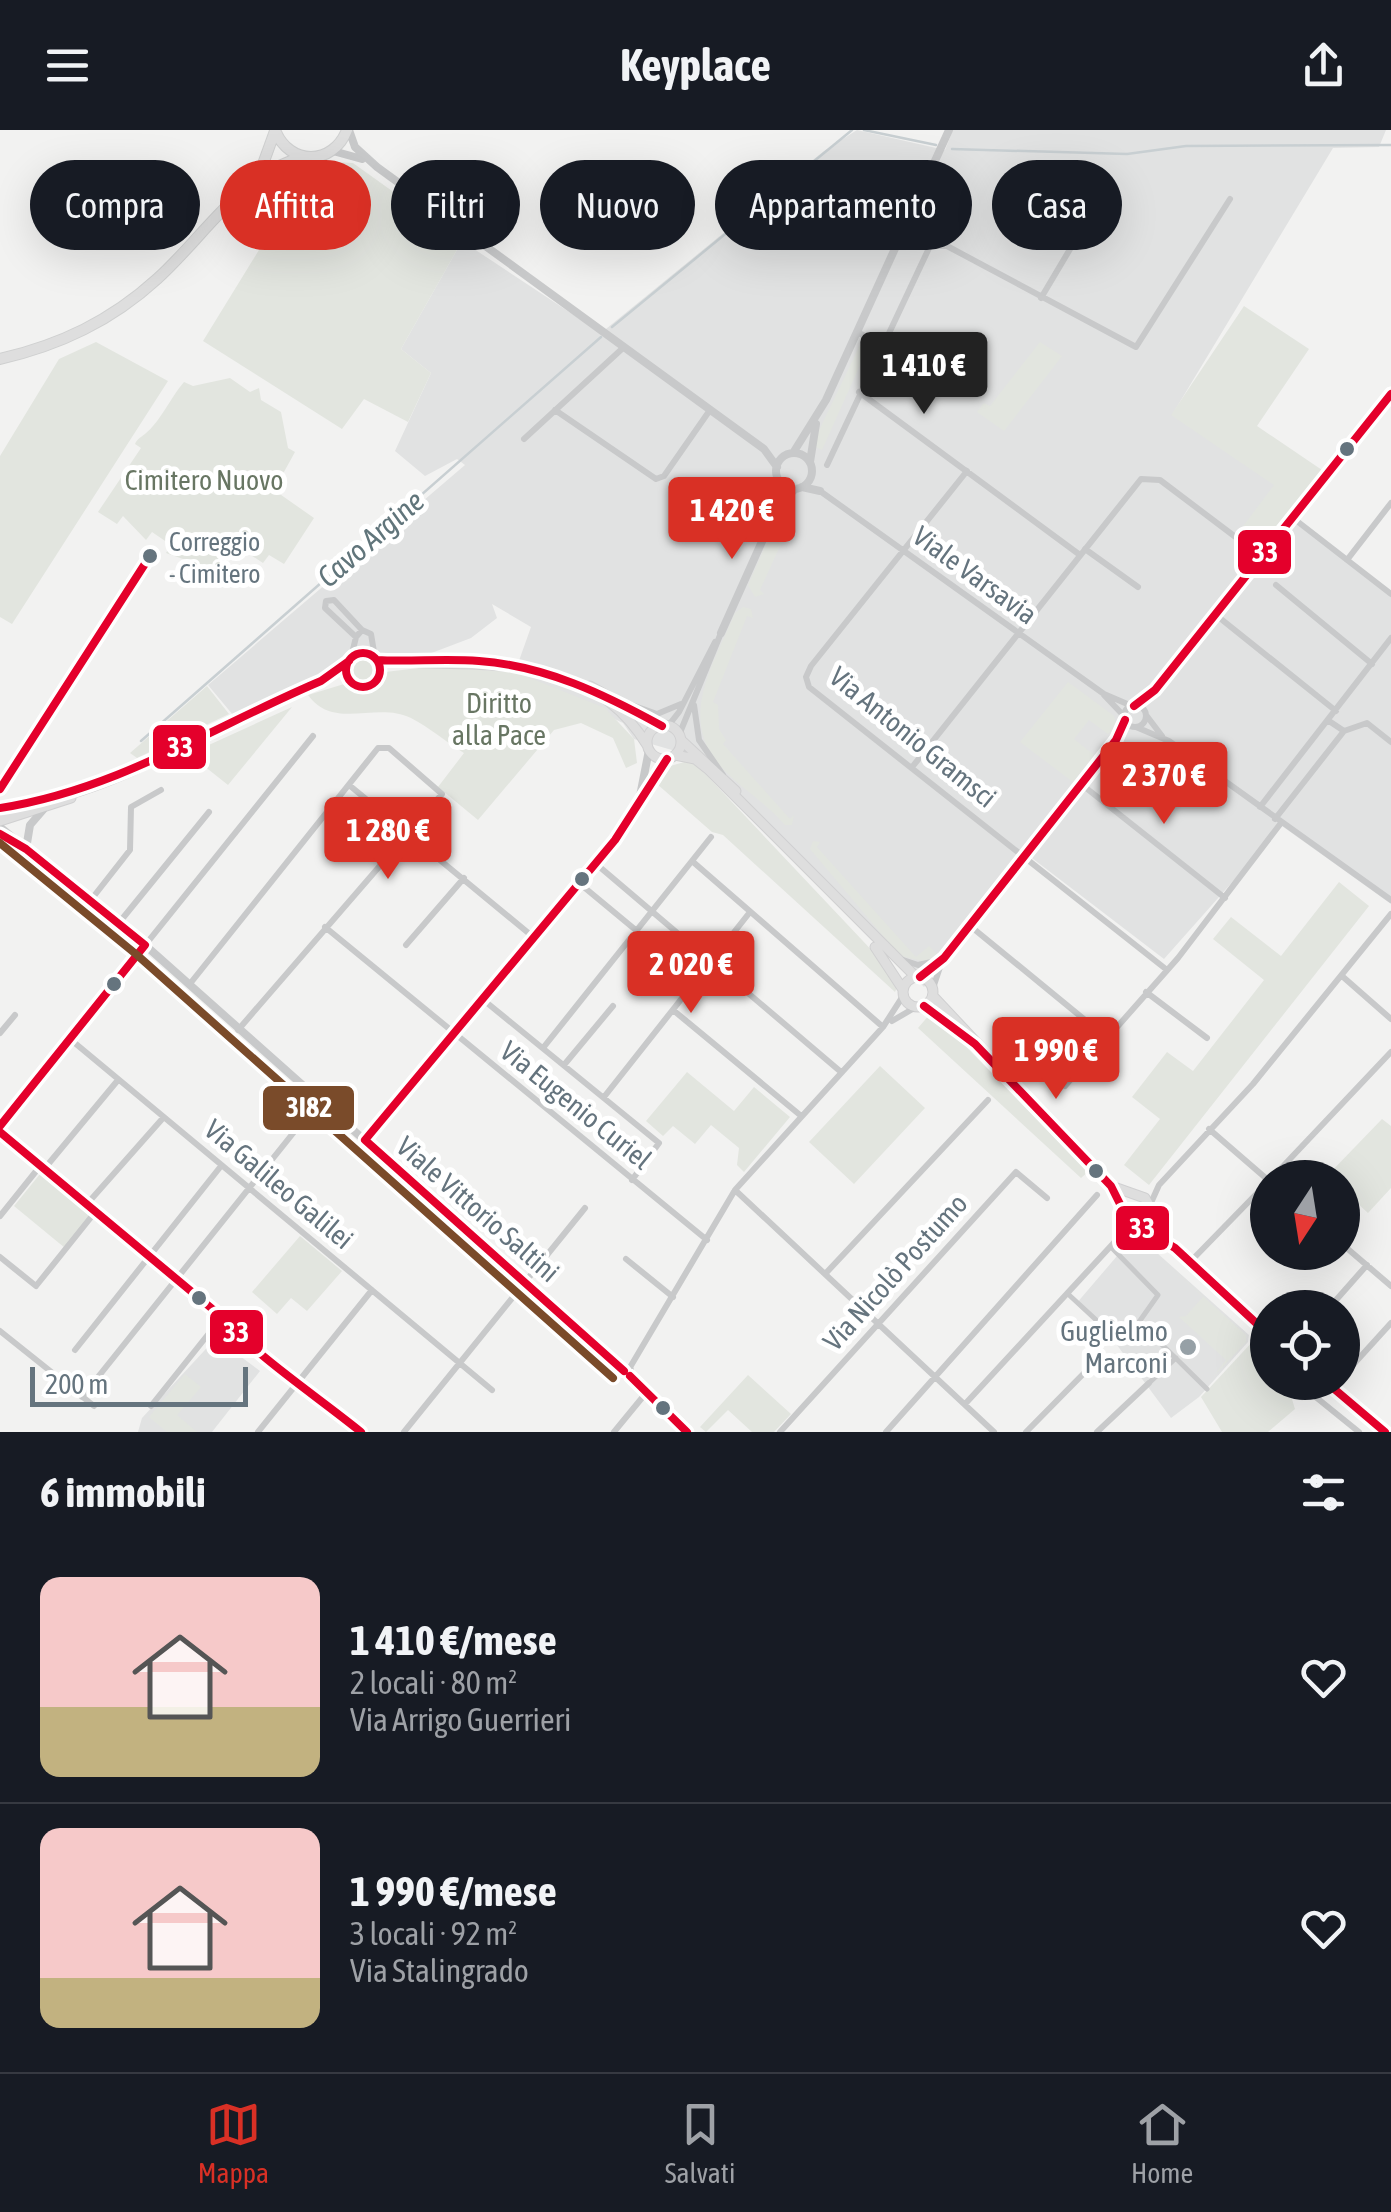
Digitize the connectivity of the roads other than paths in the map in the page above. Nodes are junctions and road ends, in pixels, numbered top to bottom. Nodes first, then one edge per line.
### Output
1 (275, 130) edge
2 (348, 130) edge
3 (949, 130) edge
4 (333, 151) junction
5 (303, 157) junction
6 (265, 160) edge
7 (296, 160) edge
8 (377, 167) junction
9 (1230, 200) dead end
10 (220, 215) edge
11 (1070, 250) edge
12 (1041, 298) junction
13 (857, 332) junction
14 (881, 344) junction
15 (624, 347) junction
16 (0, 358) edge
17 (859, 392) junction
18 (1391, 394) edge
19 (555, 410) junction
20 (710, 410) junction
21 (816, 420) junction
22 (524, 440) dead end
23 (764, 449) junction
24 (790, 454) junction
25 (810, 462) junction
26 (826, 465) dead end
27 (777, 467) junction
28 (967, 471) junction
29 (812, 475) junction
30 (780, 481) junction
31 (798, 488) junction
32 (820, 491) junction
33 (1391, 502) edge
34 (778, 508) junction
35 (1292, 518) junction
36 (904, 552) junction
37 (1083, 552) junction
38 (150, 556) dead end
39 (1262, 556) junction
40 (1347, 560) junction
41 (1276, 585) dead end
42 (1138, 587) dead end
43 (1391, 594) edge
44 (1216, 616) junction
45 (721, 632) joint
46 (359, 634) junction
47 (1018, 634) junction
48 (1391, 638) edge
49 (350, 659) junction
50 (376, 659) junction
51 (410, 662) junction
52 (1372, 664) junction
53 (378, 679) junction
54 (321, 681) junction
55 (574, 682) junction
56 (352, 683) junction
57 (1156, 690) junction
58 (1104, 694) junction
59 (618, 698) junction
60 (690, 701) junction
61 (1133, 706) junction
62 (1336, 711) junction
63 (1146, 714) junction
64 (1125, 718) junction
65 (1329, 721) junction
66 (665, 726) junction
67 (1135, 726) junction
68 (1344, 731) junction
69 (313, 736) dead end
70 (1163, 737) junction
71 (680, 738) junction
72 (1116, 740) junction
73 (1391, 742) edge
74 (648, 747) junction
75 (671, 757) junction
76 (2, 766) edge
77 (912, 766) junction
78 (10, 772) junction
79 (123, 772) junction
80 (724, 776) junction
81 (1080, 784) junction
82 (349, 785) junction
83 (0, 790) edge
84 (161, 790) dead end
85 (639, 801) junction
86 (742, 802) junction
87 (1260, 807) junction
88 (43, 810) junction
89 (209, 812) dead end
90 (0, 820) edge
91 (1278, 821) junction
92 (407, 832) junction
93 (712, 837) dead end
94 (26, 849) junction
95 (1025, 855) junction
96 (692, 861) junction
97 (595, 864) junction
98 (464, 878) junction
99 (585, 888) dead end
100 (1224, 898) junction
101 (90, 900) junction
102 (1391, 900) edge
103 (652, 910) junction
104 (750, 912) junction
105 (1391, 914) edge
106 (855, 921) junction
107 (118, 924) junction
108 (969, 925) junction
109 (324, 927) junction
110 (636, 930) junction
111 (532, 936) junction
112 (406, 945) dead end
113 (145, 946) junction
114 (886, 952) junction
115 (942, 960) junction
116 (710, 961) junction
117 (1167, 970) junction
118 (1342, 976) junction
119 (918, 977) junction
120 (696, 980) junction
121 (188, 986) junction
122 (933, 992) junction
123 (1146, 992) junction
124 (903, 993) junction
125 (480, 998) junction
126 (612, 1006) dead end
127 (920, 1006) junction
128 (674, 1010) junction
129 (15, 1015) dead end
130 (1391, 1019) edge
131 (883, 1027) junction
132 (238, 1031) junction
133 (452, 1033) junction
134 (0, 1034) edge
135 (1108, 1038) junction
136 (1207, 1038) dead end
137 (70, 1040) junction
138 (975, 1044) junction
139 (543, 1048) junction
140 (1391, 1052) edge
141 (564, 1065) junction
142 (841, 1072) junction
143 (118, 1080) junction
144 (1065, 1086) dead end
145 (604, 1097) junction
146 (988, 1100) dead end
147 (318, 1102) junction
148 (800, 1115) junction
149 (163, 1118) junction
150 (0, 1129) edge
151 (1208, 1129) junction
152 (366, 1140) junction
153 (1288, 1160) edge
154 (1250, 1164) edge
155 (221, 1166) junction
156 (43, 1167) junction
157 (632, 1180) junction
158 (1111, 1186) junction
159 (1159, 1186) junction
160 (251, 1189) junction
161 (735, 1190) junction
162 (1097, 1195) dead end
163 (1138, 1196) junction
164 (1047, 1198) dead end
165 (1250, 1200) edge
166 (87, 1204) junction
167 (584, 1208) dead end
168 (1150, 1208) junction
169 (1123, 1209) junction
170 (96, 1211) junction
171 (0, 1216) edge
172 (1136, 1222) junction
173 (707, 1240) junction
174 (1111, 1247) junction
175 (1175, 1248) junction
176 (150, 1256) junction
177 (0, 1257) edge
178 (1360, 1258) edge
179 (626, 1259) dead end
180 (1190, 1262) junction
181 (1367, 1264) junction
182 (826, 1273) junction
183 (525, 1278) junction
184 (178, 1279) junction
185 (1391, 1286) edge
186 (372, 1290) junction
187 (1344, 1290) edge
188 (1067, 1293) junction
189 (674, 1297) junction
190 (222, 1317) junction
191 (1250, 1317) edge
192 (1140, 1322) junction
193 (1391, 1323) edge
194 (880, 1324) junction
195 (0, 1330) edge
196 (1388, 1333) edge
197 (74, 1350) dead end
198 (1176, 1358) junction
199 (1360, 1360) edge
200 (459, 1362) junction
201 (1093, 1364) dead end
202 (628, 1372) junction
203 (937, 1376) junction
204 (298, 1380) junction
205 (1148, 1382) joint
206 (1207, 1389) dead end
207 (492, 1390) dead end
208 (646, 1393) junction
209 (82, 1397) junction
210 (1320, 1400) edge
211 (1347, 1400) edge
212 (966, 1403) junction
213 (94, 1406) dead end
214 (150, 1406) dead end
215 (258, 1432) edge
216 (361, 1432) edge
217 (404, 1432) edge
218 (614, 1432) edge
219 (686, 1432) edge
220 (780, 1432) edge
221 (886, 1432) edge
222 (994, 1432) edge
223 (1026, 1432) edge
224 (1097, 1432) edge
225 (1359, 1432) edge
226 (1385, 1432) edge

1 - 5 main road
1 - 6 main road
2 - 4 main road
2 - 8 street
3 - 13 street
4 - 5 main road
4 - 8 street
5 - 7 main road
8 - 15 street
9 - 12 street
10 - 16 main road
11 - 12 street
12 - 14 street
13 - 14 street
13 - 21 street
14 - 17 street
15 - 19 street
15 - 20 street
17 - 26 street
17 - 28 street
18 - 35 street
19 - 20 street
19 - 22 street
20 - 23 street
21 - 24 street
21 - 25 street
23 - 24 street
23 - 27 street
24 - 25 street
24 - 27 street
25 - 29 street
27 - 30 street
28 - 36 street
28 - 37 street
29 - 31 street
29 - 32 street, Viale Varsavia
30 - 31 street
30 - 34 street
31 - 32 street, Viale Varsavia
31 - 34 street
32 - 36 street, Viale Varsavia
33 - 40 street
34 - 45 street
35 - 39 street
35 - 40 street
36 - 47 street, Viale Varsavia
36 - 77 street, Via Antonio Gramsci
37 - 39 street
37 - 42 street
37 - 47 street
38 - 78 street
39 - 44 street
40 - 43 street
41 - 52 street
44 - 57 street
44 - 62 street
45 - 60 street
46 - 46 street
46 - 49 street
46 - 50 street
47 - 58 street, Viale Varsavia
47 - 77 street
48 - 52 street
49 - 50 main road
49 - 54 main road
49 - 56 main road
50 - 51 main road
50 - 53 main road
51 - 53 main road
51 - 55 main road
52 - 62 street
53 - 56 main road
54 - 56 main road
54 - 79 main road
55 - 59 main road
55 - 74 main road
57 - 61 street
57 - 63 street
58 - 61 street, Viale Varsavia
58 - 64 street, Viale Varsavia
59 - 60 street
59 - 66 main road
60 - 66 street
60 - 71 street
60 - 80 street
61 - 63 street, Viale Varsavia
61 - 64 street
62 - 65 street
63 - 67 street
63 - 70 street, Viale Varsavia
64 - 67 street, Viale Varsavia
64 - 72 street
65 - 68 street
65 - 87 street
66 - 71 main road
66 - 74 main road
67 - 70 street, Viale Varsavia
67 - 72 street
68 - 73 street
68 - 91 street
69 - 113 street
70 - 87 street, Viale Varsavia
71 - 75 main road
71 - 80 main road
72 - 81 street
74 - 75 main road
74 - 85 street
75 - 85 street
75 - 86 main road
76 - 78 street
77 - 95 street, Via Antonio Gramsci
78 - 83 street
79 - 88 main road
79 - 90 main road
80 - 86 main road
81 - 95 street
81 - 100 street
82 - 92 street
82 - 92 street
82 - 121 street
84 - 101 street
85 - 97 street
86 - 106 main road
87 - 91 street, Viale Varsavia
88 - 90 main road
88 - 94 street
89 - 107 street
90 - 94 street, Viale Vittorio Saltini
91 - 100 street
91 - 102 street, Viale Varsavia
92 - 98 street
92 - 109 street
93 - 96 street
94 - 101 street, Viale Vittorio Saltini
95 - 108 street
95 - 117 street, Via Antonio Gramsci
96 - 103 street
96 - 104 street
97 - 103 street
97 - 111 street
98 - 111 street
98 - 112 street
99 - 110 street
100 - 117 street
101 - 107 street, Viale Vittorio Saltini
103 - 110 street
103 - 116 street
104 - 116 street
104 - 131 street
105 - 118 street
106 - 114 main road
106 - 124 main road
107 - 113 street, Viale Vittorio Saltini
108 - 115 street
108 - 135 street
109 - 132 street
109 - 133 street, Via Eugenio Curiel
110 - 120 street
110 - 139 street
111 - 125 street
113 - 121 street, Viale Vittorio Saltini
113 - 137 street
114 - 115 street
114 - 119 main road
115 - 119 street
115 - 122 street
116 - 120 street
116 - 142 street
117 - 123 street
118 - 130 street
118 - 151 street
119 - 122 main road
119 - 124 main road
120 - 128 street
121 - 132 street, Viale Vittorio Saltini
122 - 127 main road
122 - 138 main road
123 - 135 street
123 - 136 street
124 - 127 main road
124 - 131 street
125 - 133 street
125 - 139 street
126 - 141 street
127 - 131 street
127 - 138 main road
128 - 145 street
128 - 148 street
129 - 134 street
131 - 142 street
132 - 147 street, Viale Vittorio Saltini
133 - 152 street
133 - 157 street, Via Eugenio Curiel
135 - 144 street
137 - 143 street, Via Galileo Galilei
137 - 150 street
138 - 158 main road
139 - 141 street
140 - 153 street
141 - 145 street
142 - 148 street
143 - 149 street, Via Galileo Galilei
143 - 156 street
145 - 157 street
146 - 182 street
147 - 152 street, Viale Vittorio Saltini
147 - 160 street
148 - 161 street
149 - 155 street, Via Galileo Galilei
149 - 166 street
150 - 156 street
151 - 154 street
151 - 159 street
152 - 183 street, Viale Vittorio Saltini
155 - 160 street, Via Galileo Galilei
155 - 176 street
156 - 166 street
156 - 171 street
157 - 173 street, Via Eugenio Curiel
158 - 163 main road
158 - 169 main road
159 - 163 street
159 - 168 street
160 - 184 street
160 - 186 street, Via Galileo Galilei
161 - 173 street
161 - 182 street
162 - 203 street
163 - 168 main road
163 - 169 main road
164 - 194 street, Via Nicolò Postumo
165 - 180 street
166 - 170 street
167 - 183 street
168 - 172 main road
168 - 175 main road
169 - 172 main road
170 - 176 street
170 - 177 street
172 - 174 street
172 - 175 main road
173 - 189 street
174 - 188 street
174 - 192 street
175 - 180 main road
176 - 184 street
176 - 197 street
178 - 181 street
179 - 189 street
180 - 191 main road
181 - 185 street
181 - 187 street
182 - 194 street
183 - 200 street
183 - 202 street, Viale Vittorio Saltini
184 - 190 street
184 - 209 street
186 - 200 street, Via Galileo Galilei
186 - 204 street
188 - 192 street
188 - 212 street
189 - 202 street
190 - 204 street
190 - 214 street
192 - 198 street
193 - 196 street
194 - 203 street
194 - 220 street, Via Nicolò Postumo
195 - 209 street
196 - 199 street
198 - 205 street
198 - 206 street
200 - 207 street, Via Galileo Galilei
200 - 217 street
201 - 223 street
202 - 208 street, Viale Vittorio Saltini
203 - 212 street
203 - 221 street
204 - 215 street
204 - 216 street
205 - 224 street
208 - 218 street
208 - 219 street, Viale Vittorio Saltini
209 - 213 street
210 - 225 street
211 - 226 main road
212 - 222 street

